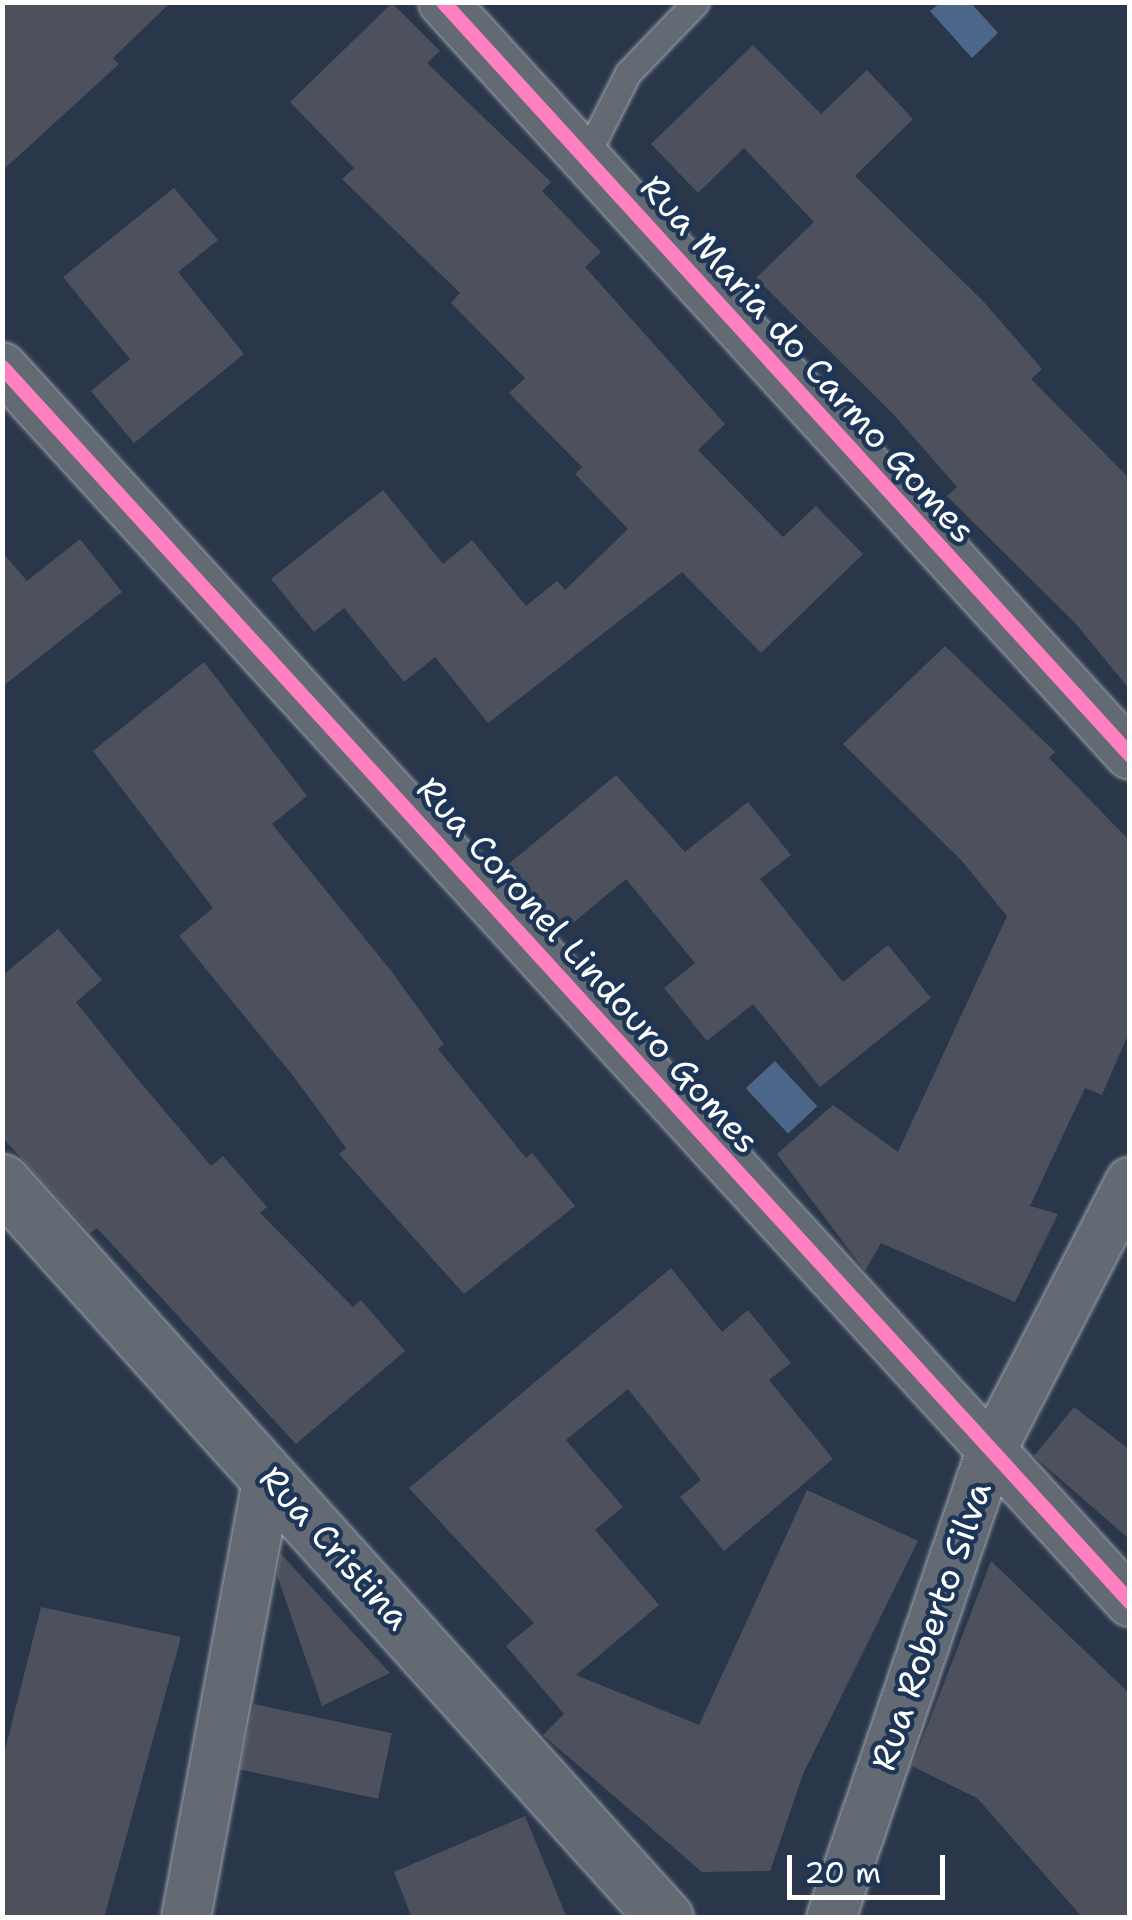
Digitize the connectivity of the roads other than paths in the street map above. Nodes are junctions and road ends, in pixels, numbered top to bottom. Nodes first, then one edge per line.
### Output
1 (443, 2) edge
2 (696, 2) edge
3 (585, 158) junction
4 (2, 367) edge
5 (1130, 755) edge
6 (2, 1182) edge
7 (1130, 1182) edge
8 (991, 1451) junction
9 (268, 1474) junction
10 (1130, 1602) edge
11 (186, 1918) edge
12 (665, 1918) edge
13 (831, 1918) edge

1 - 3 street, Rua Maria do Carmo Gomes
2 - 3 lane
3 - 5 street, Rua Maria do Carmo Gomes
4 - 8 street, Rua Coronel Lindouro Gomes
6 - 9 main road, Rua Cristina
7 - 8 street, Rua Roberto Silva
8 - 10 street, Rua Coronel Lindouro Gomes
8 - 13 street, Rua Roberto Silva
9 - 11 street
9 - 12 main road, Rua Cristina

